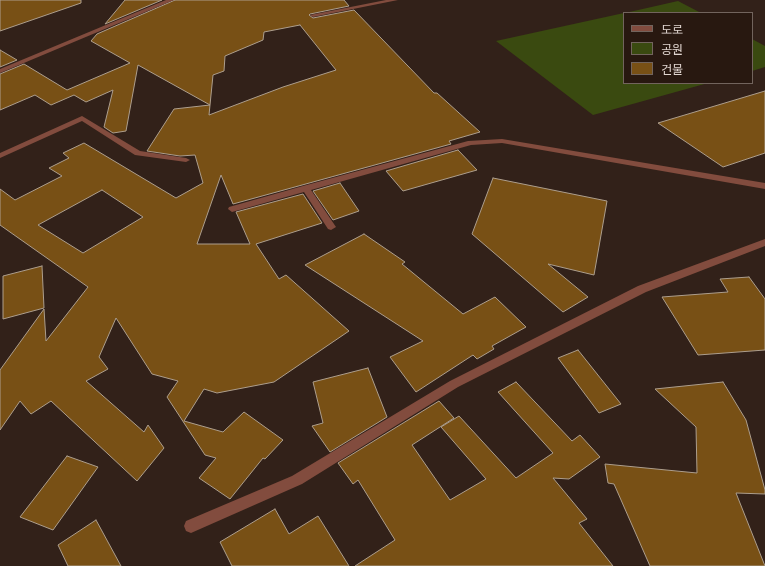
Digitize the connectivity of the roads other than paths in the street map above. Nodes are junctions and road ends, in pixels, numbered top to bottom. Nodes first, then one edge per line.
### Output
1 (171, 0) edge
2 (395, 0) edge
3 (313, 15) dead end
4 (0, 71) edge
5 (0, 156) edge
6 (186, 160) dead end
7 (765, 186) edge
8 (306, 188) junction
9 (232, 209) dead end
10 (331, 227) dead end
11 (765, 242) edge
12 (191, 526) dead end

1 - 4 street
2 - 3 street
5 - 6 street
7 - 8 street
8 - 9 street
8 - 10 street
11 - 12 street

